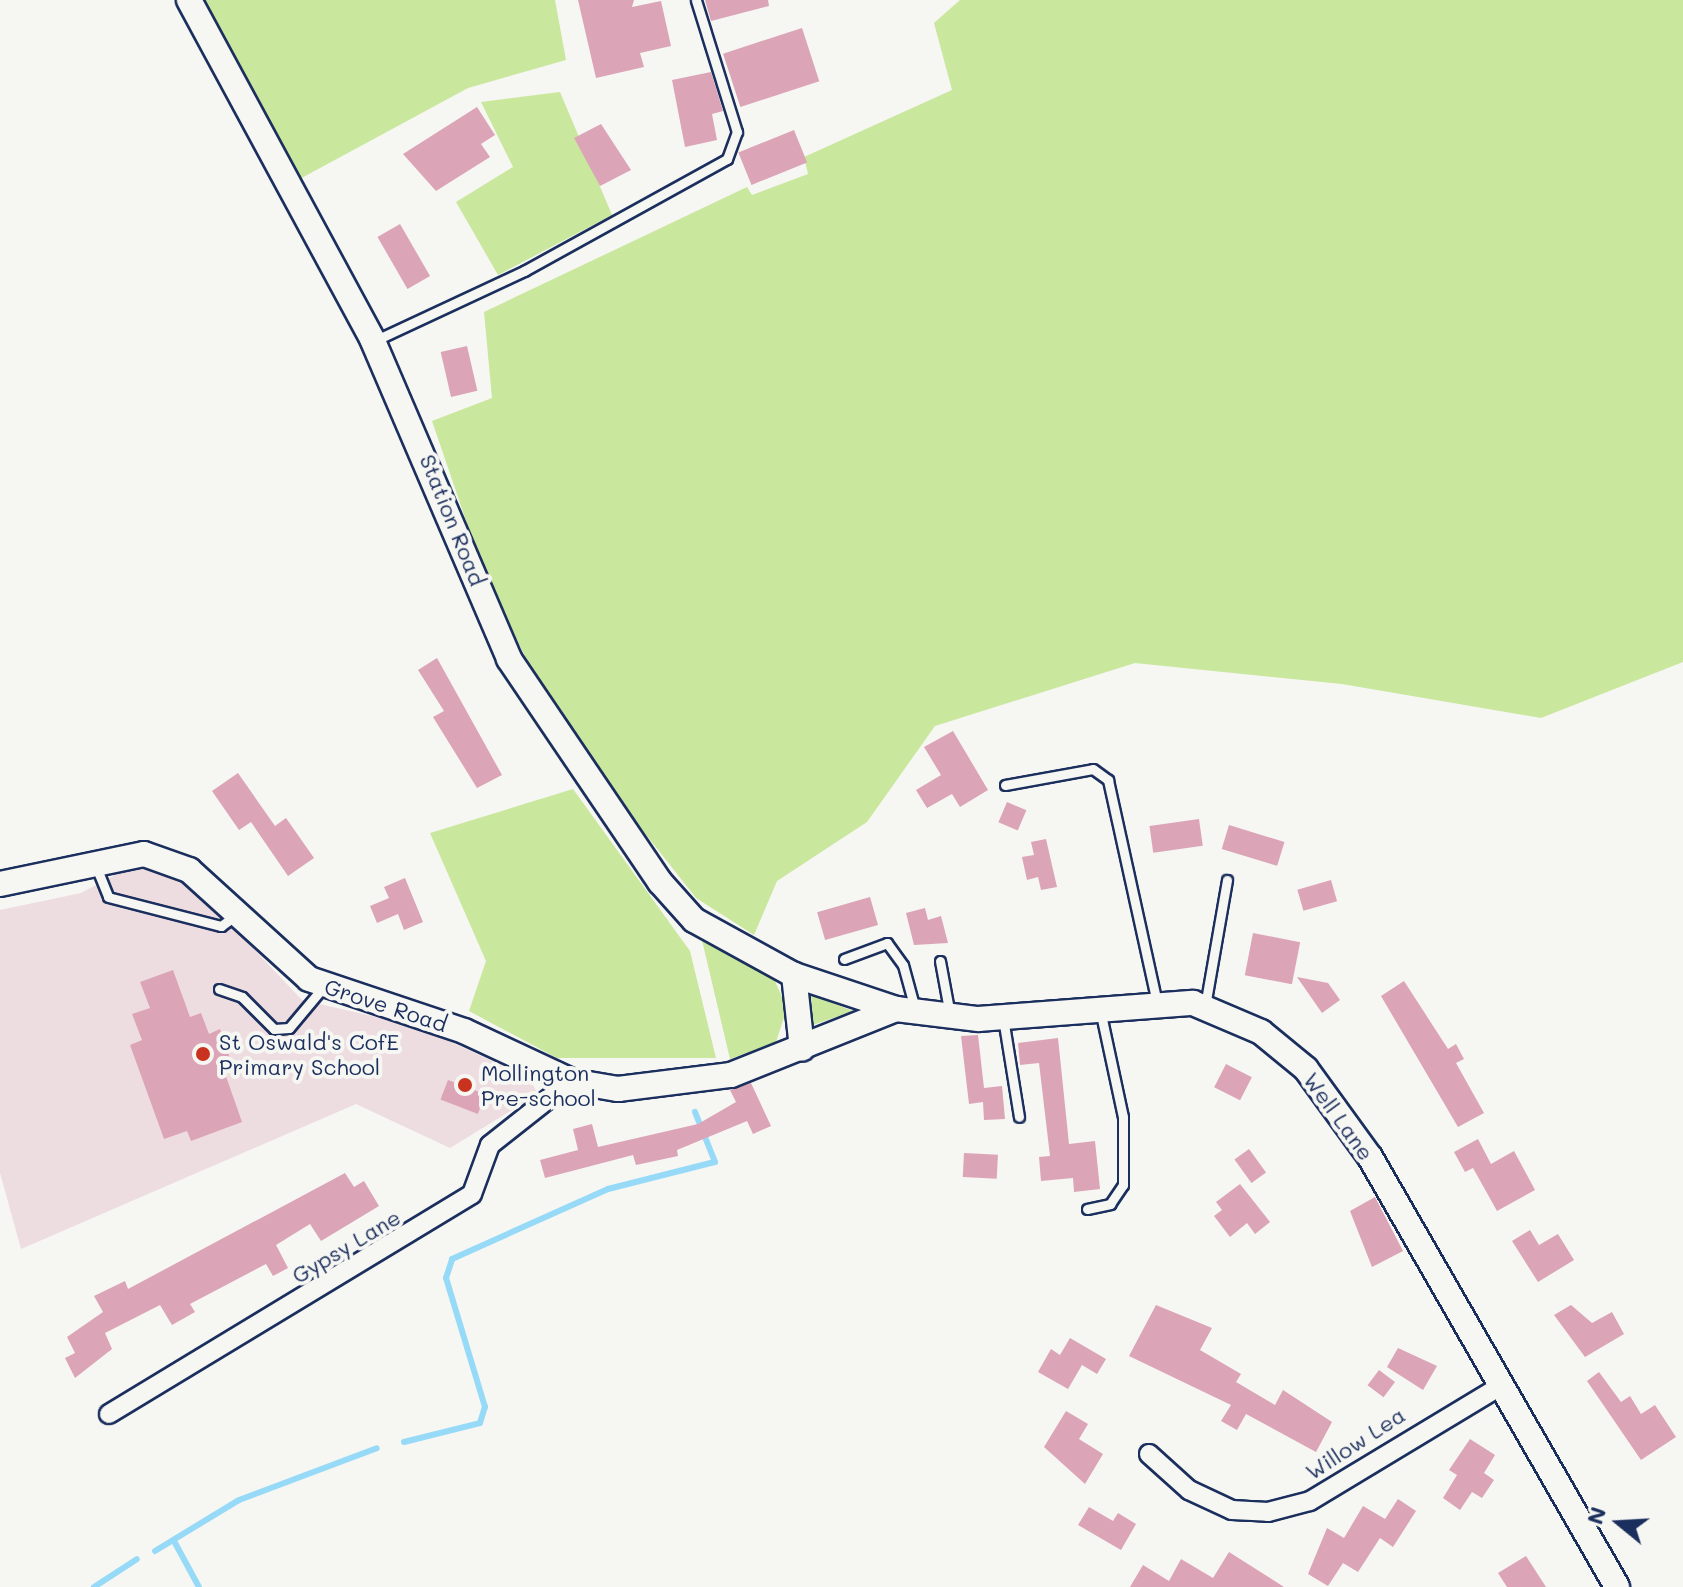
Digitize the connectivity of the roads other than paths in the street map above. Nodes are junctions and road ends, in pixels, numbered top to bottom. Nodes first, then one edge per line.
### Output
1 (189, 0) edge
2 (696, 0) edge
3 (373, 341) junction
4 (1005, 785) dead end
5 (95, 864) junction
6 (1227, 880) dead end
7 (0, 884) edge
8 (238, 914) junction
9 (844, 959) dead end
10 (940, 961) dead end
11 (794, 975) junction
12 (325, 985) junction
13 (219, 989) dead end
14 (1157, 1002) junction
15 (1205, 1006) junction
16 (1100, 1007) junction
17 (906, 1011) junction
18 (950, 1018) junction
19 (1003, 1018) junction
20 (802, 1049) junction
21 (571, 1081) junction
22 (1019, 1117) dead end
23 (1087, 1209) dead end
24 (1501, 1386) junction
25 (109, 1414) dead end
26 (1149, 1454) dead end
27 (1617, 1587) edge

1 - 3 street, Station Road
2 - 3 lane
3 - 11 street, Station Road
4 - 14 lane
5 - 7 street, Grove Road
5 - 8 street, Grove Road
5 - 8 lane
6 - 15 lane
8 - 12 street, Grove Road
9 - 17 lane
10 - 18 lane
11 - 17 street, Well Lane
11 - 20 street
12 - 13 lane
12 - 21 street, Grove Road
14 - 15 street, Well Lane
14 - 16 street, Well Lane
15 - 24 street, Well Lane
16 - 19 street, Well Lane
16 - 23 lane
17 - 18 street, Well Lane
17 - 20 street, Grove Road
18 - 19 street, Well Lane
19 - 22 lane
20 - 21 street, Grove Road
21 - 25 street, Gypsy Lane
24 - 26 street, Willow Lea
24 - 27 street, Well Lane

